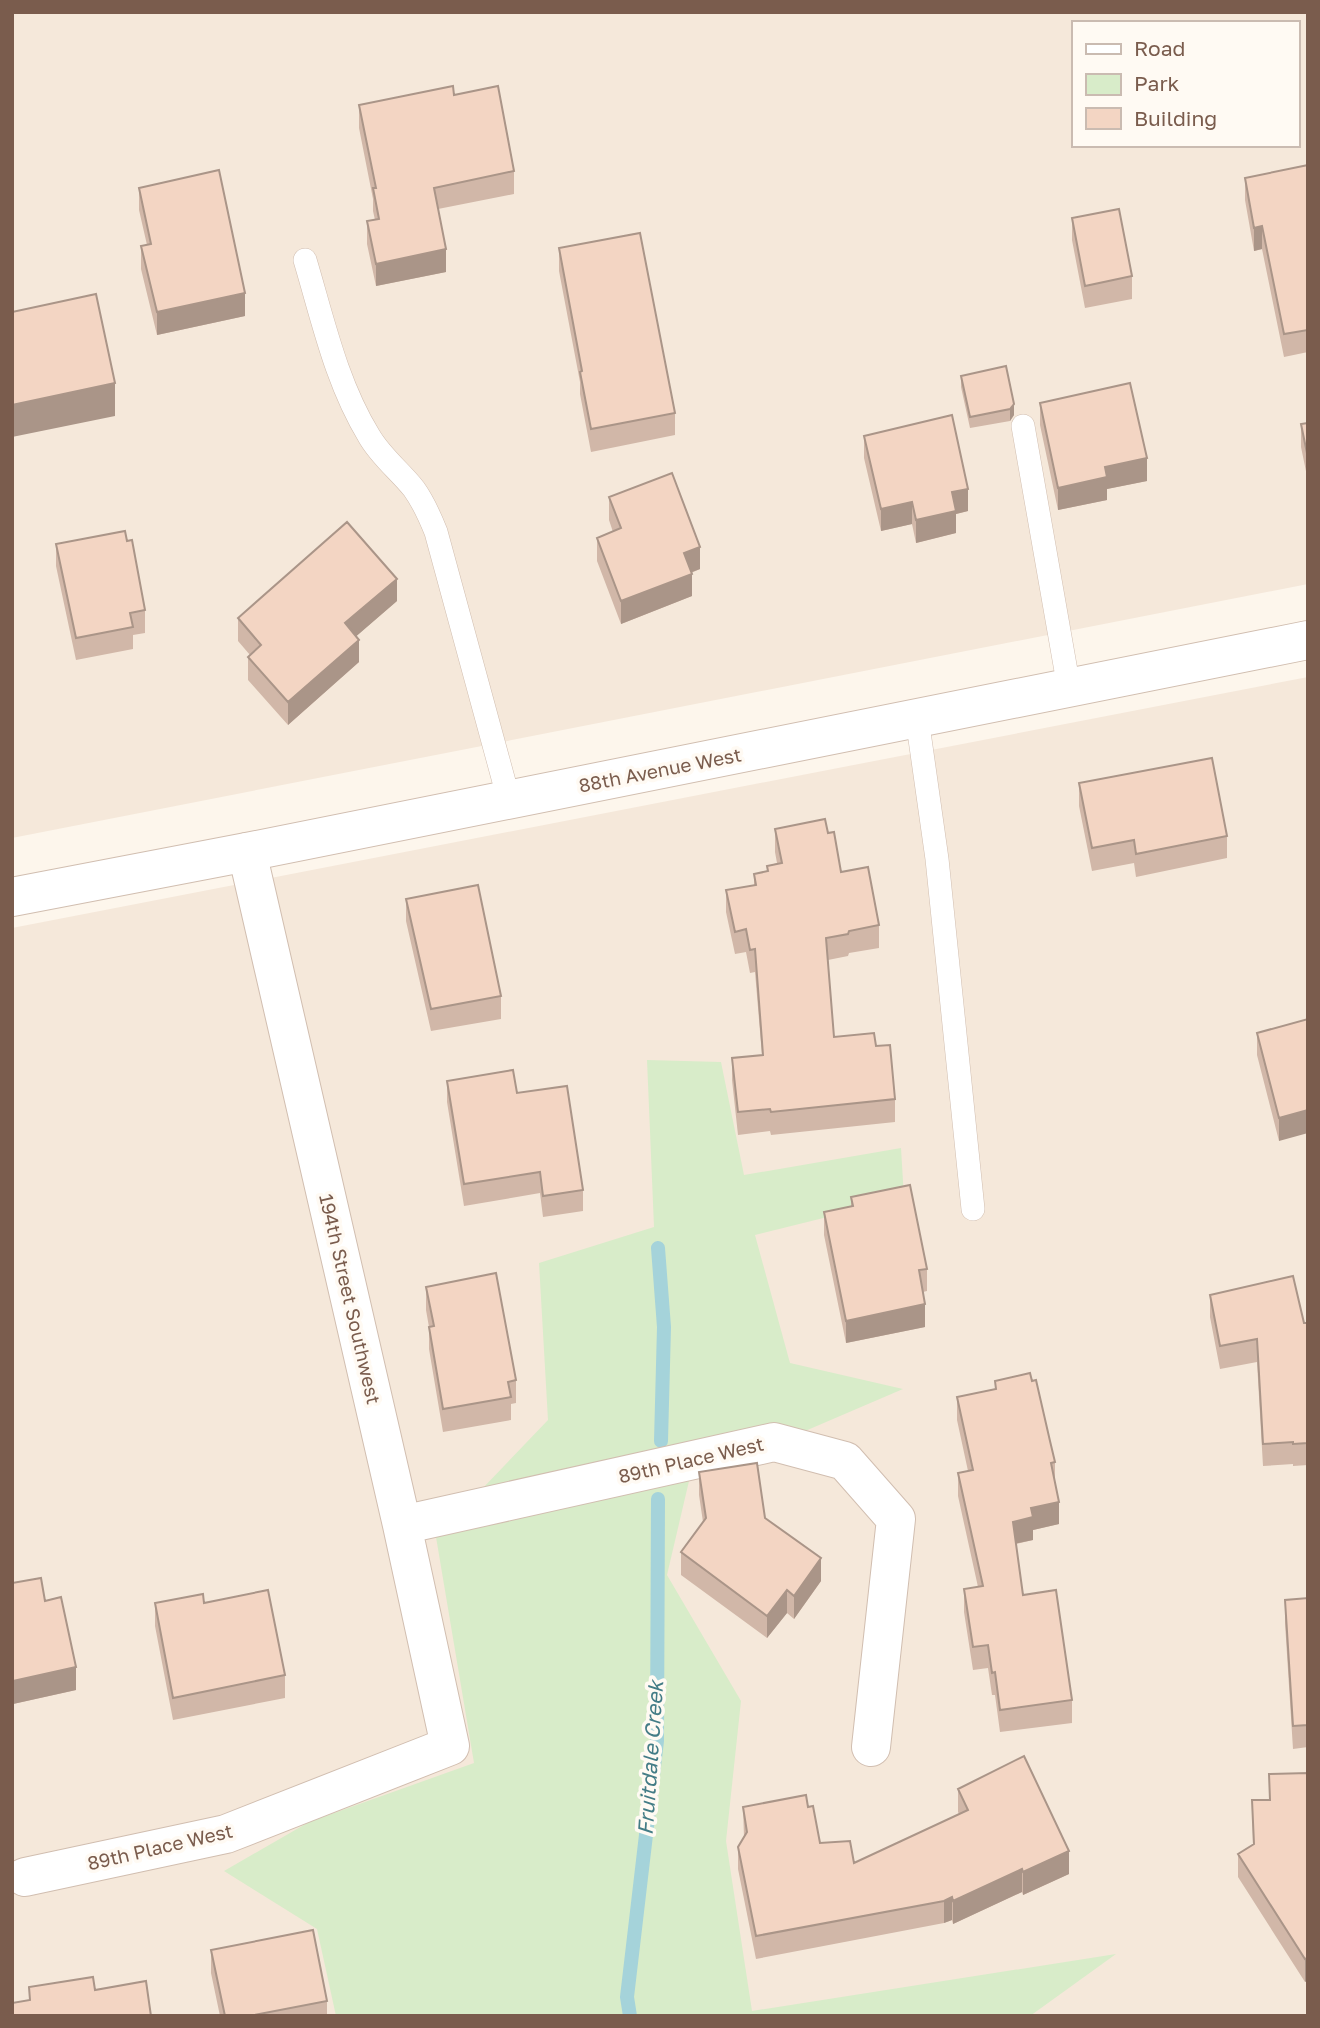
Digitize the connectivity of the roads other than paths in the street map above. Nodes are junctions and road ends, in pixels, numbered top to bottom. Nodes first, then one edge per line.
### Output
1 (305, 260) dead end
2 (1023, 426) dead end
3 (1308, 640) edge
4 (1069, 688) junction
5 (917, 718) junction
6 (509, 800) junction
7 (247, 852) junction
8 (12, 897) edge
9 (973, 1209) dead end
10 (402, 1525) junction
11 (450, 1746) joint
12 (871, 1747) dead end
13 (25, 1877) dead end

1 - 6 lane
2 - 4 lane
3 - 4 street, 88th Avenue West
4 - 5 street, 88th Avenue West
5 - 6 street, 88th Avenue West
5 - 9 lane
6 - 7 street, 88th Avenue West
7 - 8 street, 88th Avenue West
7 - 10 street, 194th Street Southwest
10 - 11 street, 194th Street Southwest
10 - 12 street, 89th Place West
11 - 13 street, 89th Place West

